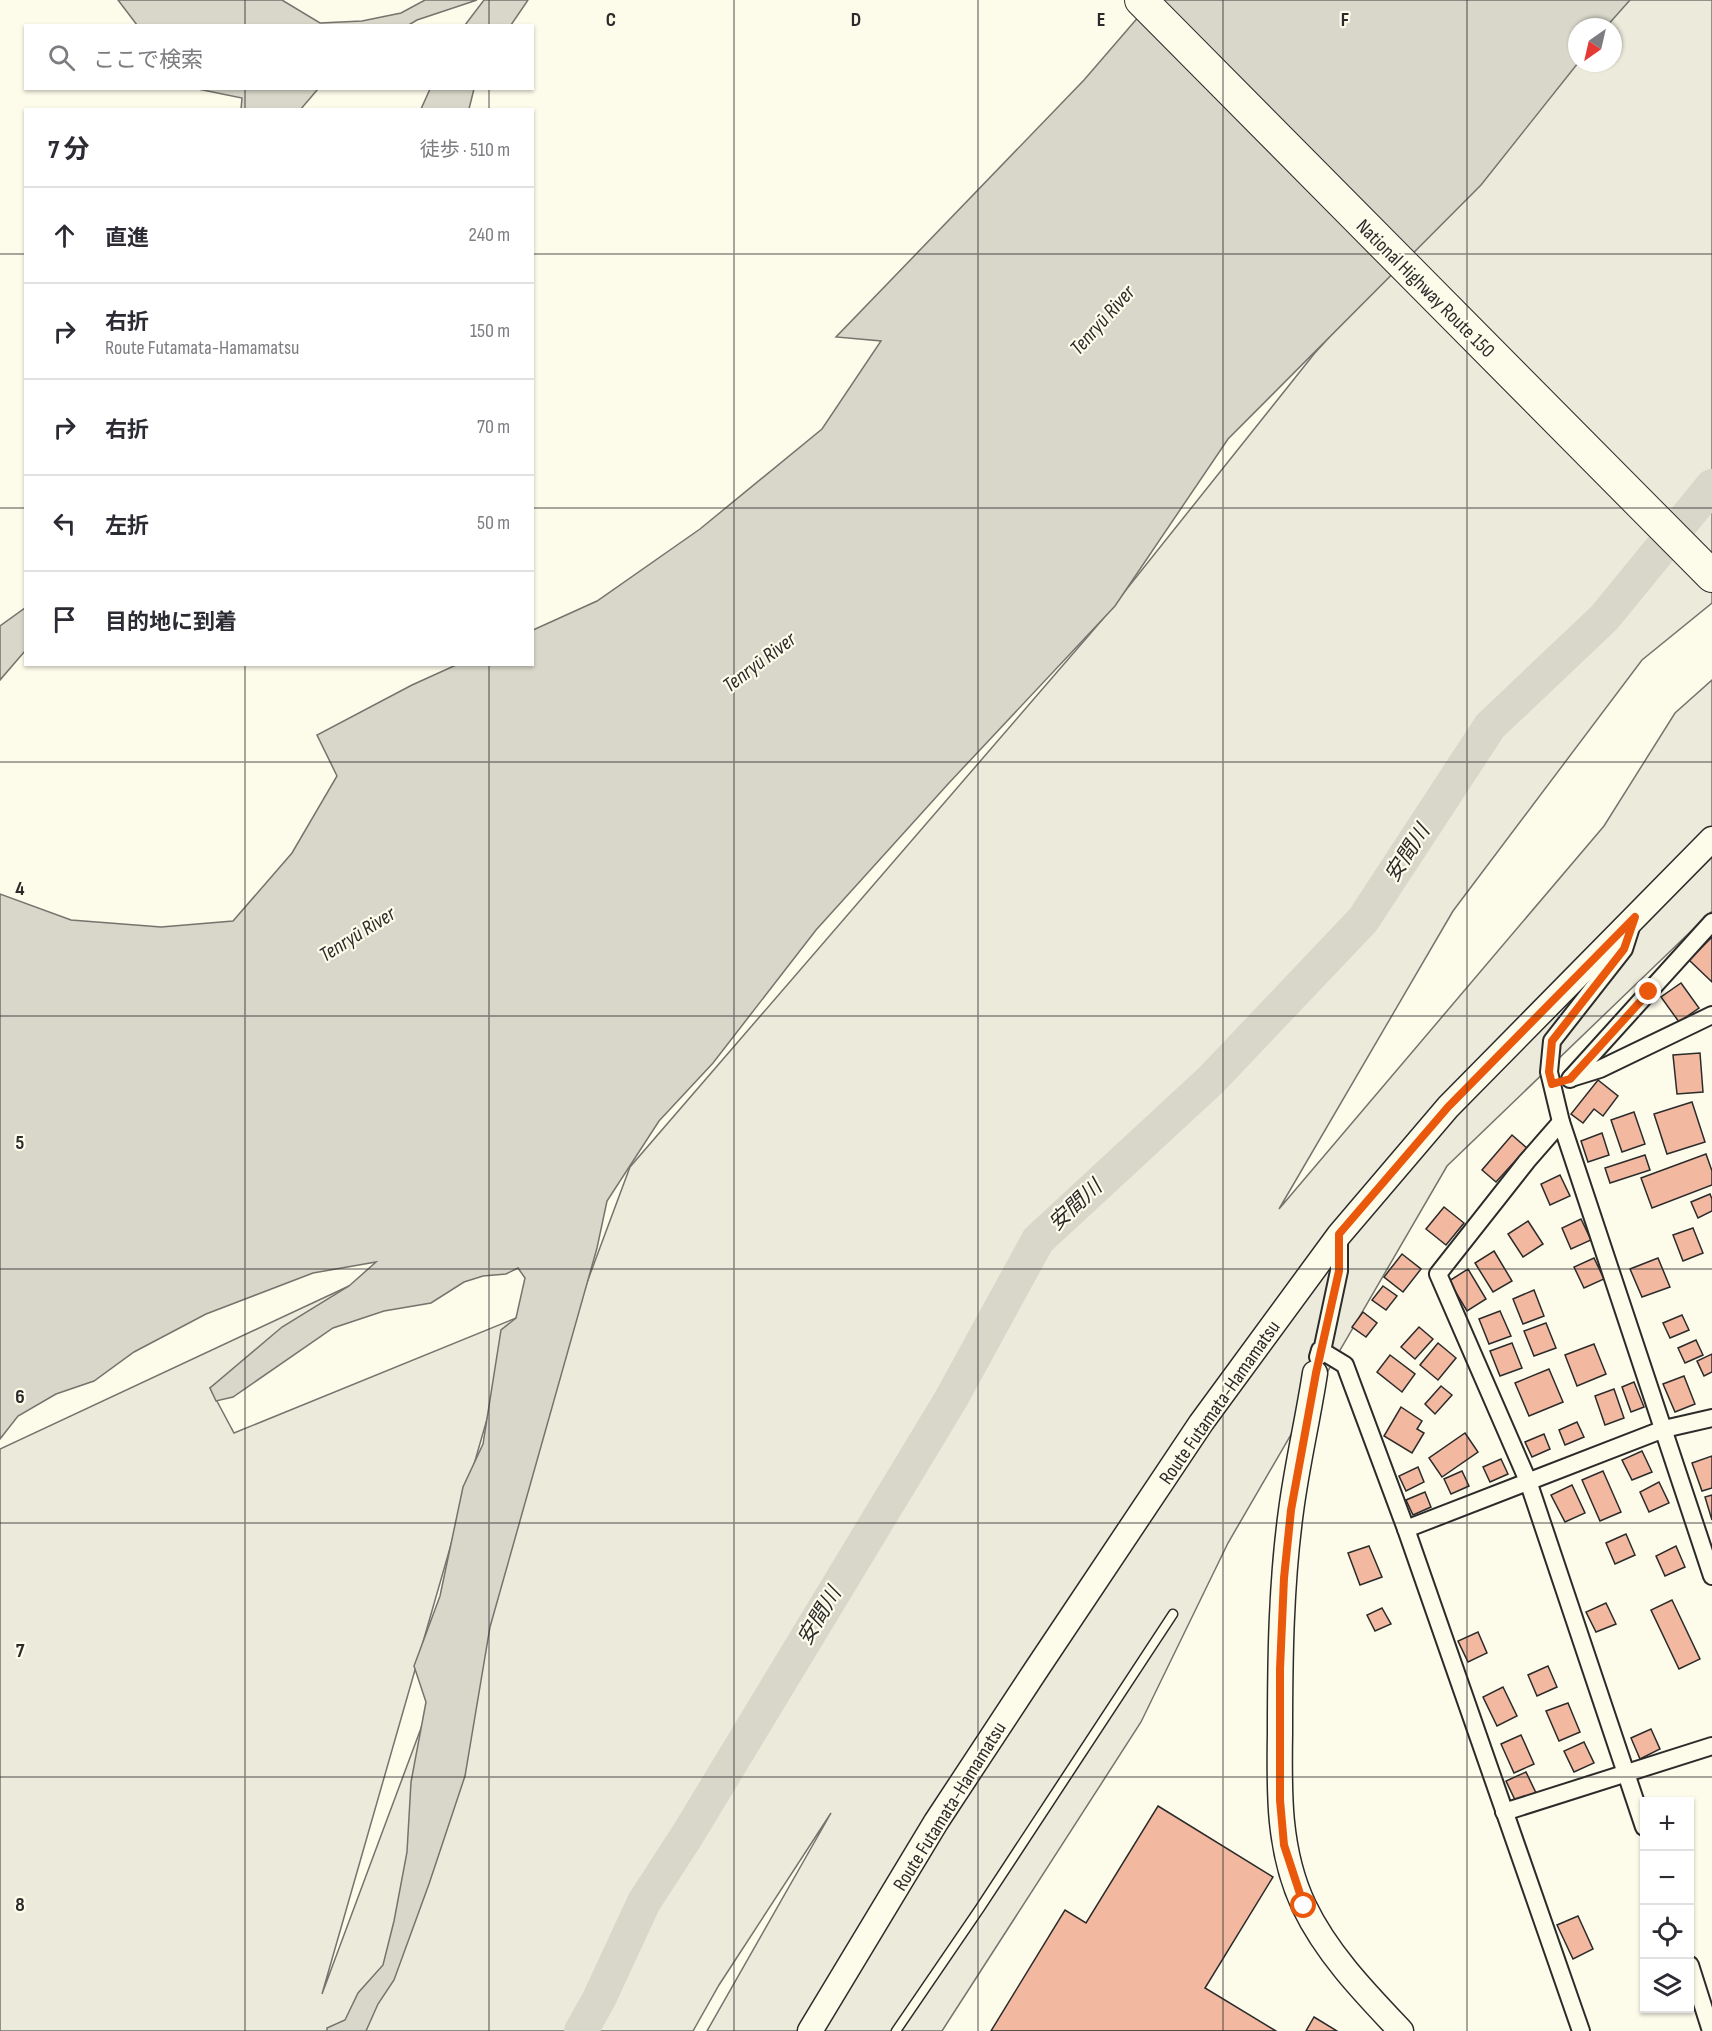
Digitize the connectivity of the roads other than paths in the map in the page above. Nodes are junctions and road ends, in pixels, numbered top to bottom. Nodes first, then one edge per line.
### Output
1 (1141, 0) edge
2 (1712, 576) edge
3 (1712, 839) edge
4 (1635, 917) junction
5 (1712, 922) edge
6 (1712, 1015) edge
7 (1570, 1079) junction
8 (1552, 1084) junction
9 (1561, 1122) junction
10 (1339, 1234) junction
11 (1319, 1362) junction
12 (1712, 1418) edge
13 (1664, 1429) junction
14 (1528, 1481) junction
15 (1406, 1529) junction
16 (1712, 1576) edge
17 (1173, 1614) dead end
18 (1712, 1746) edge
19 (1627, 1773) junction
20 (1504, 1812) junction
21 (1640, 1814) edge
22 (1694, 1980) edge
23 (810, 2031) edge
24 (896, 2031) edge
25 (1401, 2031) edge
26 (1581, 2031) edge
27 (1711, 2031) edge

1 - 2 highway, National Highway Route 150
3 - 4 main road, Route Futamata-Hamamatsu
4 - 8 street
4 - 10 main road, Route Futamata-Hamamatsu
5 - 7 street
6 - 7 street
7 - 8 street
8 - 9 street
9 - 13 street
9 - 14 street
10 - 11 street
10 - 23 main road, Route Futamata-Hamamatsu
11 - 15 street
11 - 25 main road
12 - 13 street
13 - 14 street
13 - 16 street
14 - 15 street
14 - 19 street
15 - 20 street
17 - 24 lane
18 - 19 street
19 - 20 street
19 - 21 street
20 - 26 street
22 - 27 street

